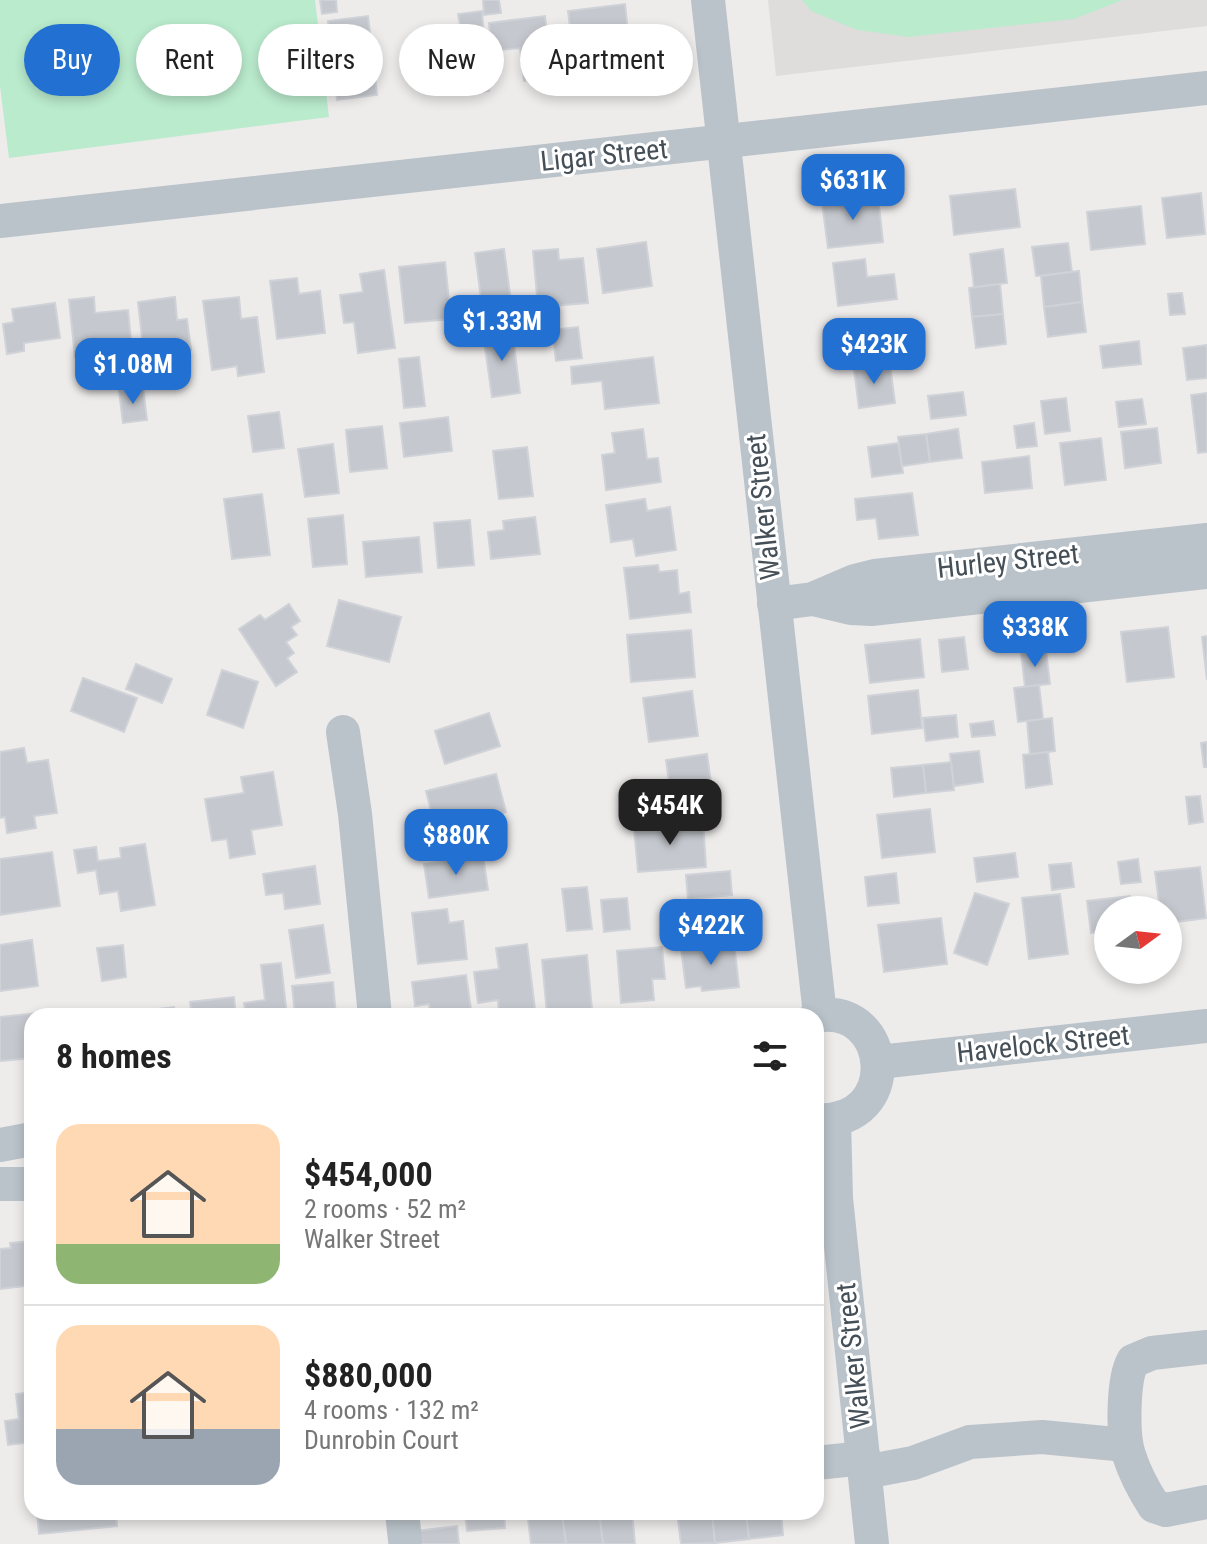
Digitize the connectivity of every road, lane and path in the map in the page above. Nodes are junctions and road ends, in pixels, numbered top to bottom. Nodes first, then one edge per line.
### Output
1 (708, 0) edge
2 (1207, 88) edge
3 (723, 142) junction
4 (0, 221) edge
5 (1207, 540) edge
6 (1207, 572) edge
7 (813, 599) junction
8 (774, 604) junction
9 (343, 732) dead end
10 (374, 1008) edge
11 (817, 1008) edge
12 (824, 1015) edge
13 (1207, 1026) edge
14 (879, 1062) junction
15 (825, 1120) edge
16 (24, 1140) edge
17 (0, 1145) edge
18 (0, 1184) edge
19 (24, 1184) edge
20 (1207, 1347) edge
21 (1126, 1445) junction
22 (824, 1463) edge
23 (864, 1465) junction
24 (1207, 1502) edge
25 (872, 1544) edge

1 - 3 street, Walker Street
2 - 3 street, Ligar Street
3 - 4 street, Ligar Street
3 - 8 street, Walker Street
5 - 7 street, Hurley Street
6 - 7 street, Hurley Street
7 - 8 street, Hurley Street
8 - 11 street, Walker Street
9 - 10 street
12 - 14 street
13 - 14 street, Havelock Street
14 - 15 street
15 - 23 street, Walker Street
16 - 17 street
18 - 19 street
20 - 21 street
21 - 23 street
21 - 24 street
22 - 23 street
23 - 25 street, Walker Street

